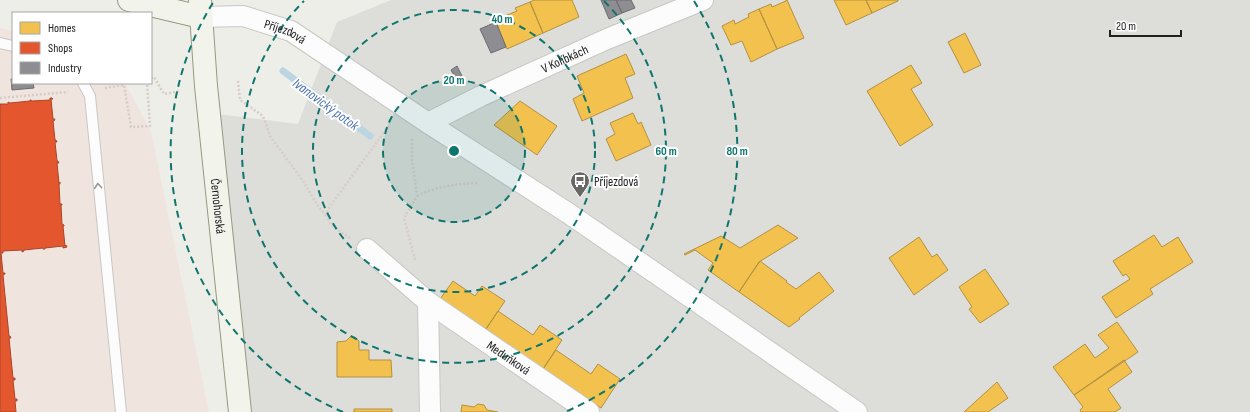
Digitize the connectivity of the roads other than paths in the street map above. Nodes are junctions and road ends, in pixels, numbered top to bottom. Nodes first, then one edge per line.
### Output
1 (129, 0) edge
2 (703, 0) edge
3 (200, 8) edge
4 (0, 43) edge
5 (12, 46) edge
6 (84, 84) edge
7 (428, 122) junction
8 (367, 250) road end
9 (428, 302) junction
10 (121, 412) edge
11 (240, 412) edge
12 (430, 412) edge
13 (589, 412) edge
14 (857, 412) edge

1 - 3 street
2 - 7 street, V Kolíbkách
3 - 7 street, Příjezdová
3 - 11 street, Černohorská
4 - 5 lane
10 -> 6 lane
7 - 14 street, Příjezdová
8 - 9 street, Meduňková
9 - 12 street
9 - 13 street, Meduňková

